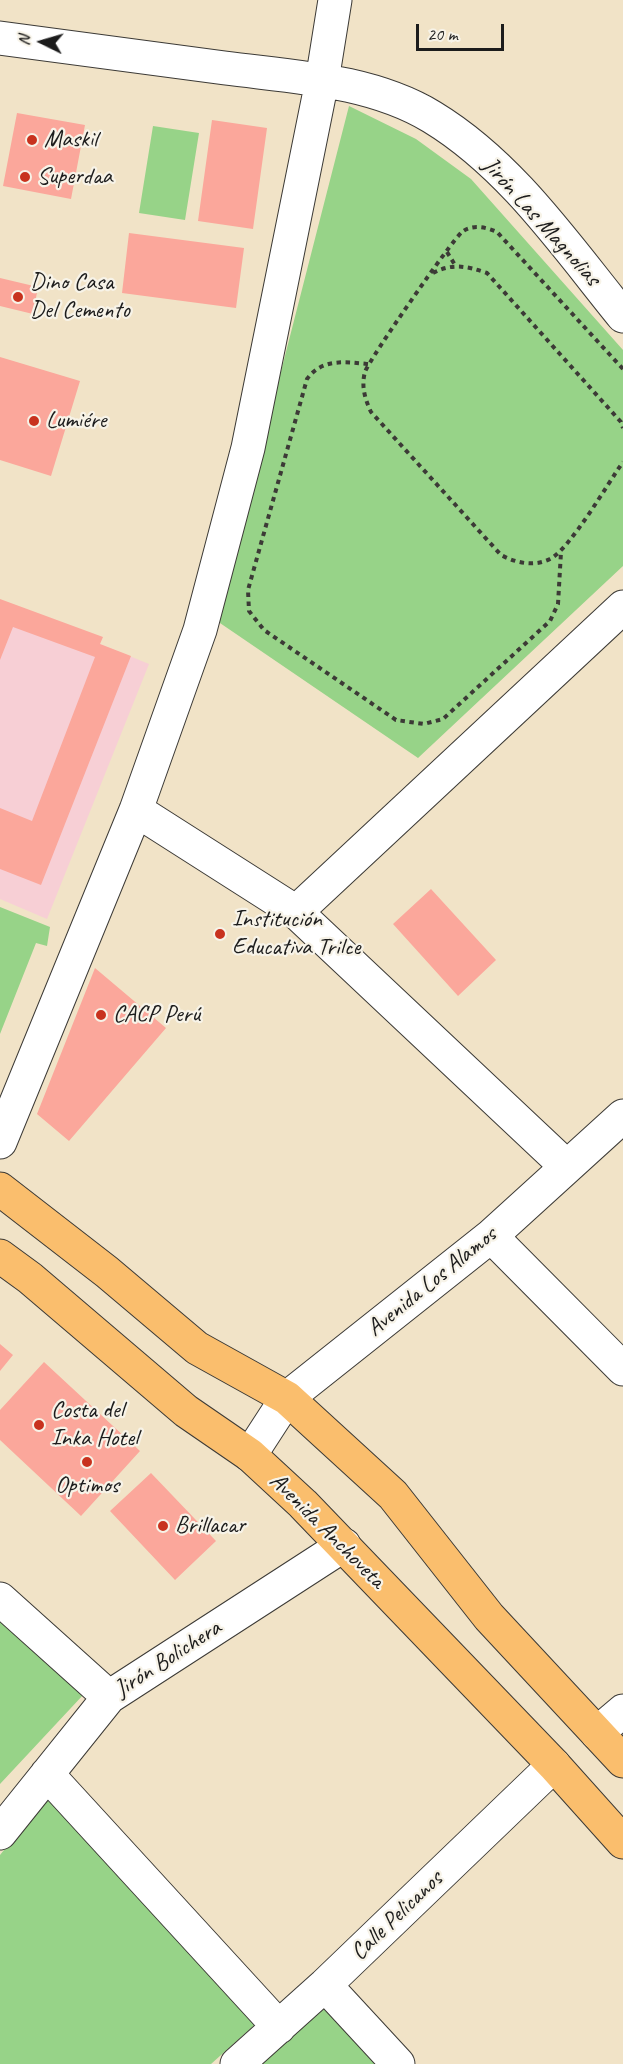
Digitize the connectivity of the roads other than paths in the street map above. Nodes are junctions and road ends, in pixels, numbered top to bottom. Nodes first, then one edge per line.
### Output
1 (335, 0) edge
2 (0, 38) edge
3 (322, 81) junction
4 (623, 316) edge
5 (623, 607) edge
6 (136, 810) junction
7 (296, 912) junction
8 (623, 1116) edge
9 (0, 1142) edge
10 (567, 1167) junction
11 (0, 1189) edge
12 (491, 1236) junction
13 (0, 1256) edge
14 (623, 1369) edge
15 (287, 1398) junction
16 (250, 1455) junction
17 (344, 1545) junction
18 (0, 1599) edge
19 (109, 1697) junction
20 (623, 1712) edge
21 (597, 1732) junction
22 (623, 1761) edge
23 (554, 1765) junction
24 (47, 1774) junction
25 (0, 1833) edge
26 (623, 1842) edge
27 (325, 1985) junction
28 (279, 2027) junction
29 (237, 2064) edge
30 (398, 2064) edge

1 - 3 street
2 - 3 street, Jirón Las Magnolias
3 - 4 street, Jirón Las Magnolias
3 - 6 street
5 - 7 street
6 - 7 street
6 - 9 street
7 - 10 street
8 - 10 street, Avenida Los Alamos
10 - 12 street, Avenida Los Alamos
11 - 15 main road
12 - 14 street
12 - 15 street, Avenida Los Alamos
13 - 16 main road, Avenida Anchoveta
15 - 16 street, Avenida Los Alamos
15 - 21 main road
16 - 17 main road, Avenida Anchoveta
17 - 19 street, Jirón Bolichera
17 - 23 main road, Avenida Anchoveta
18 - 19 street
19 - 24 street, Jirón Bolichera
20 - 21 street
21 - 22 main road
23 - 26 main road, Avenida Anchoveta
23 - 27 street, Calle Pelicanos
24 - 25 street, Jirón Bolichera
24 - 28 street
27 - 28 street, Calle Pelicanos
27 - 30 street
28 - 29 street, Calle Pelicanos

